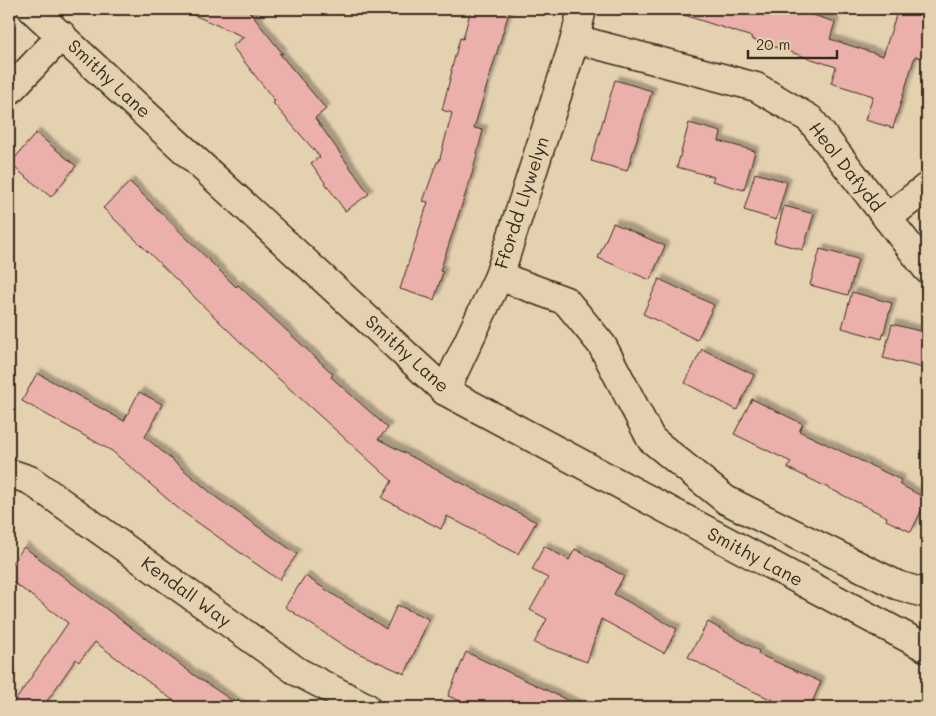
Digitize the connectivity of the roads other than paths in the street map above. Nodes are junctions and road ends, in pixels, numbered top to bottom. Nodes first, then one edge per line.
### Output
1 (32, 9) edge
2 (582, 9) edge
3 (62, 35) junction
4 (575, 39) junction
5 (9, 90) edge
6 (927, 187) edge
7 (887, 218) junction
8 (927, 269) edge
9 (499, 276) junction
10 (445, 390) junction
11 (9, 473) edge
12 (927, 594) edge
13 (927, 648) edge
14 (366, 707) edge

1 - 3 street, Smithy Lane
2 - 4 street, Ffordd Llywelyn
3 - 5 street
3 - 10 street, Smithy Lane
4 - 7 street, Heol Dafydd
4 - 9 street, Ffordd Llywelyn
6 - 7 street
7 - 8 street, Heol Dafydd
9 - 10 street, Ffordd Llywelyn
9 - 12 street
10 - 13 street, Smithy Lane
11 - 14 street, Kendall Way

